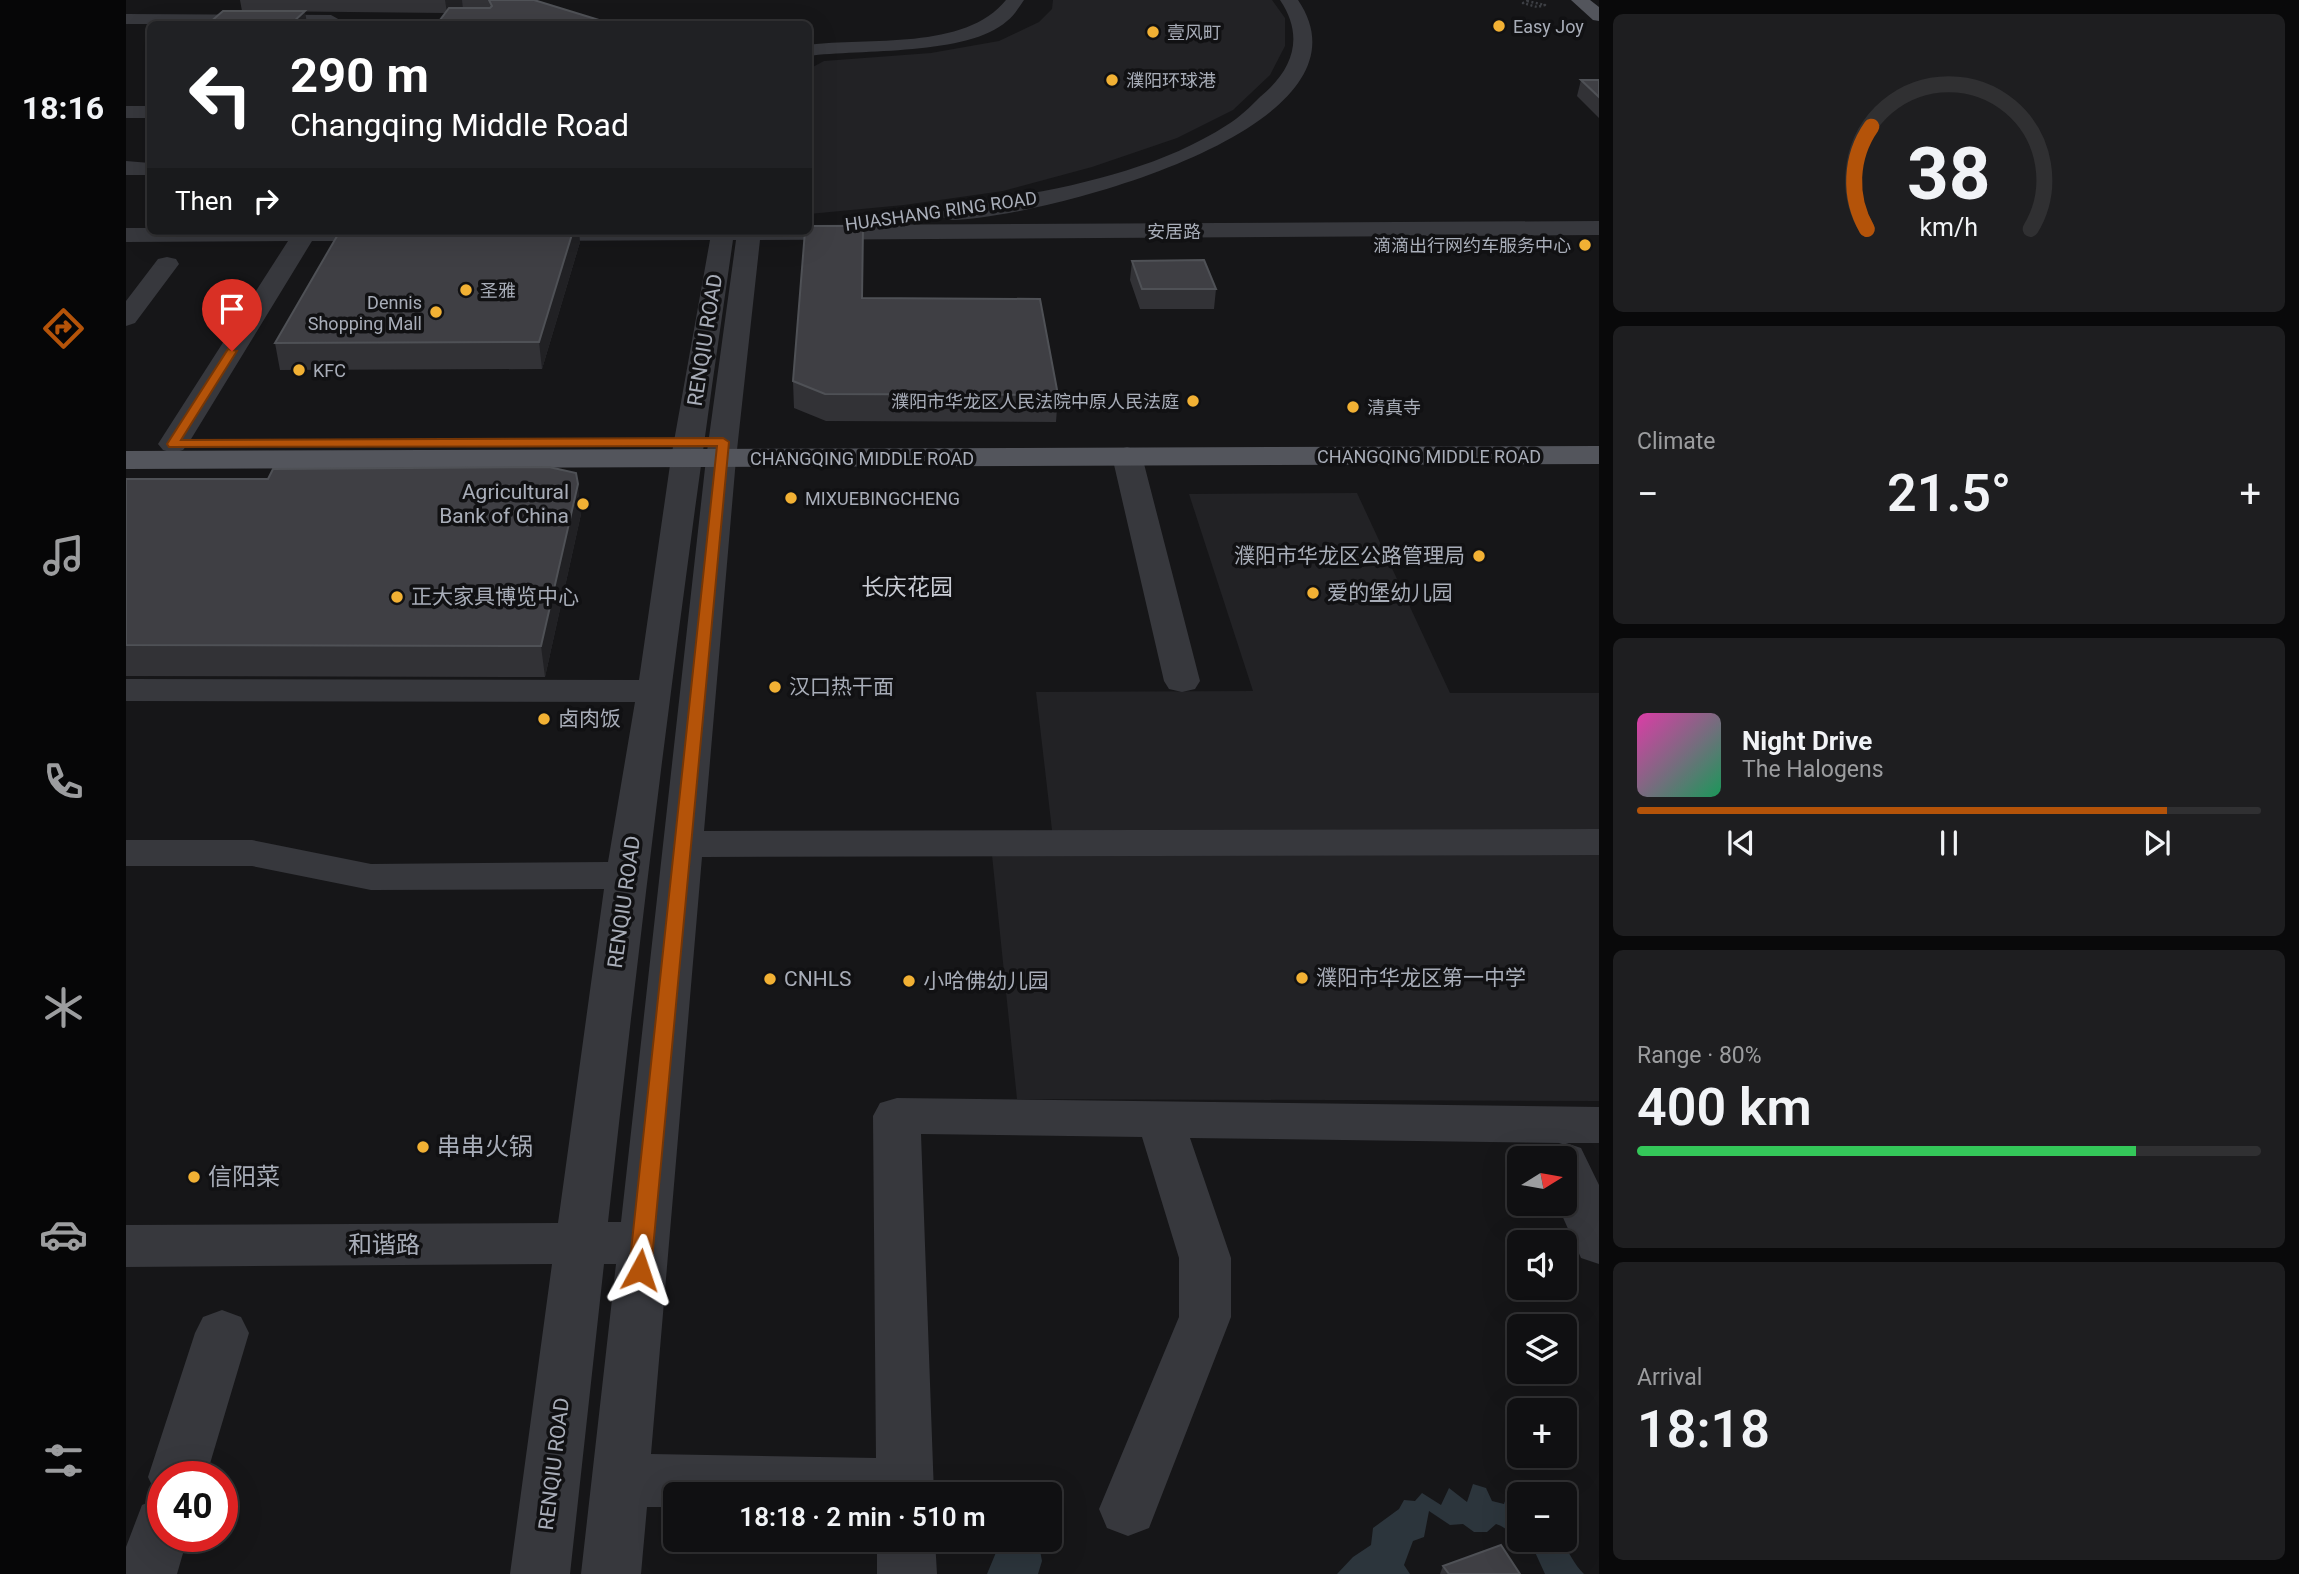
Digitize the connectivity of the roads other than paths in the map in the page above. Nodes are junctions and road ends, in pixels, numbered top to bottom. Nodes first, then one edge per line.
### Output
1 (139, 0) edge
2 (1015, 0) edge
3 (1289, 0) edge
4 (1580, 0) edge
5 (126, 11) edge
6 (1599, 16) edge
7 (126, 19) edge
8 (331, 20) dead end
9 (192, 21) edge
10 (304, 21) edge
11 (812, 51) edge
12 (126, 112) edge
13 (147, 112) edge
14 (126, 168) edge
15 (147, 169) edge
16 (812, 228) edge
17 (1599, 228) edge
18 (812, 232) edge
19 (126, 235) edge
20 (147, 235) edge
21 (304, 235) edge
22 (736, 235) edge
23 (167, 264) dead end
24 (126, 318) edge
25 (1599, 438) edge
26 (126, 444) edge
27 (173, 444) junction
28 (705, 450) junction
29 (1127, 456) junction
30 (1599, 456) edge
31 (126, 460) edge
32 (1182, 681) dead end
33 (126, 690) edge
34 (655, 691) junction
35 (1599, 842) edge
36 (682, 844) junction
37 (126, 853) edge
38 (626, 875) junction
39 (1160, 1121) junction
40 (1599, 1125) edge
41 (1529, 1146) edge
42 (1562, 1146) edge
43 (1577, 1191) edge
44 (642, 1243) junction
45 (1599, 1243) edge
46 (582, 1244) junction
47 (126, 1246) edge
48 (222, 1333) dead end
49 (182, 1461) edge
50 (620, 1480) junction
51 (904, 1482) edge
52 (663, 1484) edge
53 (1128, 1509) dead end
54 (154, 1552) edge
55 (906, 1552) edge
56 (147, 1574) edge
57 (540, 1574) edge
58 (611, 1574) edge
59 (907, 1574) edge

1 - 5 street
2 - 11 street
3 - 16 street, HUASHANG RING ROAD
4 - 6 main road
7 - 9 street
8 - 10 street
12 - 13 street
14 - 15 street
17 - 18 street, 安居路
19 - 20 street
21 - 27 street
22 - 28 street, RENQIU ROAD
23 - 24 street
25 - 28 main road, CHANGQING MIDDLE ROAD
26 - 27 main road, CHANGQING MIDDLE ROAD
27 - 28 main road, CHANGQING MIDDLE ROAD
28 - 29 main road, CHANGQING MIDDLE ROAD
28 - 31 main road, CHANGQING MIDDLE ROAD
28 - 34 street, RENQIU ROAD
28 - 36 street, RENQIU ROAD
29 - 30 main road, CHANGQING MIDDLE ROAD
29 - 32 street
33 - 34 street
34 - 38 street, RENQIU ROAD
35 - 36 street
36 - 44 street, RENQIU ROAD
37 - 38 street
38 - 46 street, RENQIU ROAD
39 - 41 street
39 - 51 street
39 - 53 street
40 - 42 street
43 - 45 street
44 - 46 street, 和谐路
44 - 50 street, RENQIU ROAD
46 - 47 street, 和谐路
46 - 57 street, RENQIU ROAD
48 - 49 street
50 - 52 street
50 - 58 street, RENQIU ROAD
54 - 56 street
55 - 59 street

